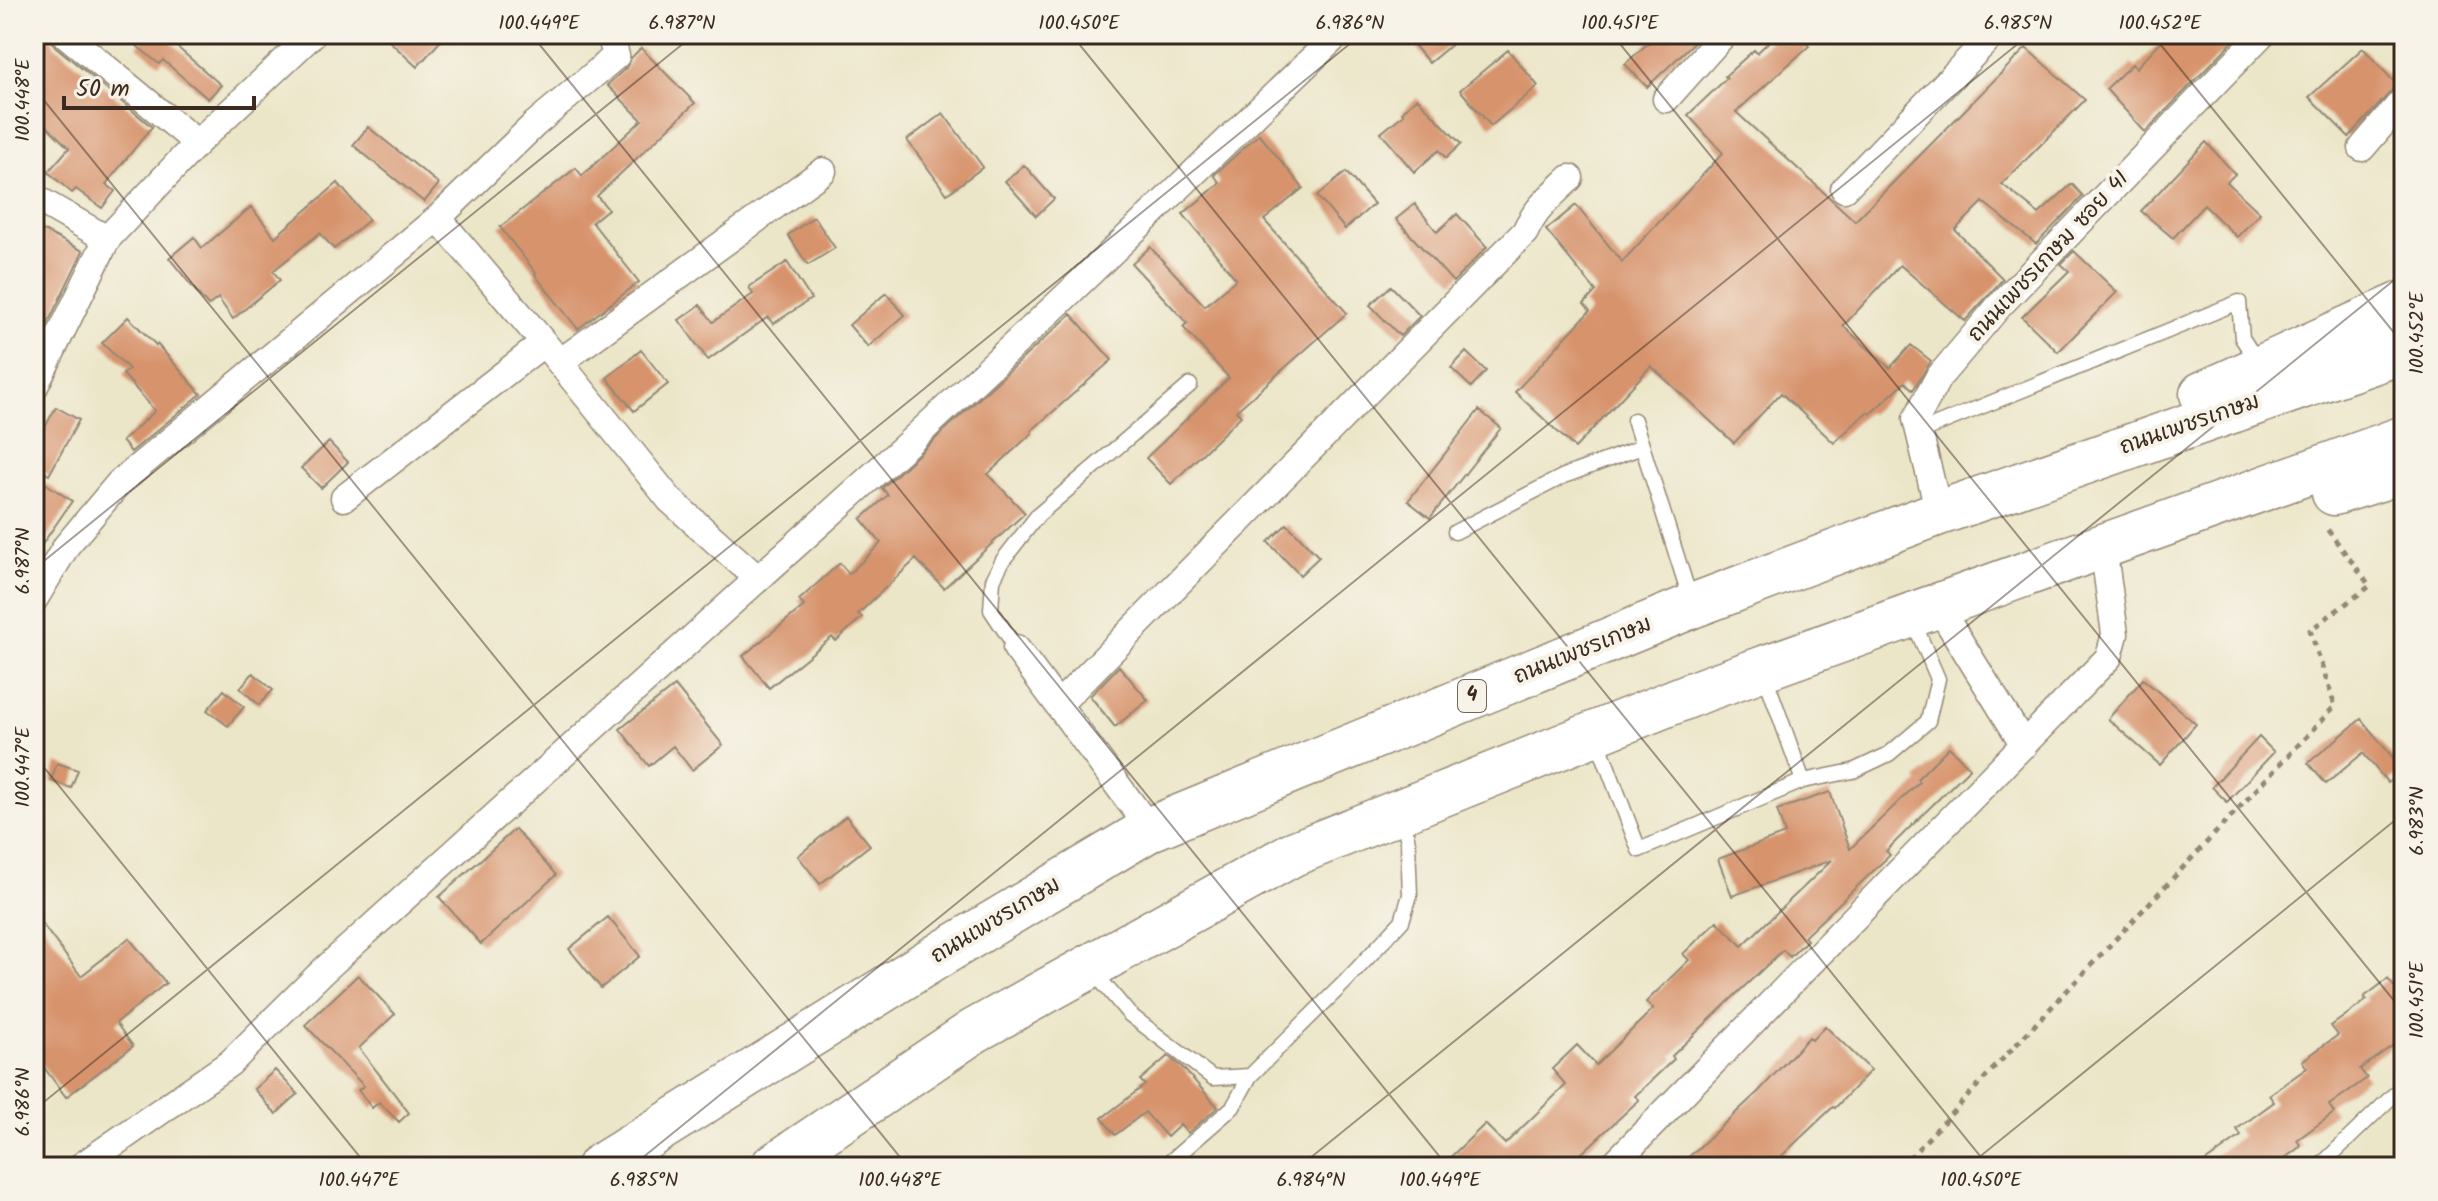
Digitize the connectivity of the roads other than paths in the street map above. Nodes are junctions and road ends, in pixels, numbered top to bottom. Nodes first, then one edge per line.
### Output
1 (65, 34) edge
2 (313, 34) edge
3 (610, 34) edge
4 (1338, 34) edge
5 (1724, 34) edge
6 (1993, 34) edge
7 (2262, 34) edge
8 (1666, 99) dead end
9 (2404, 99) edge
10 (197, 143) junction
11 (2362, 148) dead end
12 (823, 171) dead end
13 (1570, 178) dead end
14 (1844, 189) dead end
15 (34, 197) edge
16 (438, 218) junction
17 (107, 239) junction
18 (2404, 303) edge
19 (2404, 351) edge
20 (552, 352) junction
21 (2261, 368) junction
22 (1190, 385) dead end
23 (34, 388) edge
24 (1634, 420) dead end
25 (1919, 432) junction
26 (2404, 438) edge
27 (1642, 447) junction
28 (2122, 448) junction
29 (2404, 471) edge
30 (344, 498) dead end
31 (2219, 504) junction
32 (1939, 513) junction
33 (1455, 532) dead end
34 (2103, 546) junction
35 (757, 578) junction
36 (34, 600) edge
37 (1692, 606) junction
38 (1924, 611) junction
39 (1016, 648) joint
40 (1762, 669) junction
41 (1058, 705) junction
42 (1595, 734) junction
43 (2024, 745) junction
44 (1803, 781) junction
45 (1402, 811) junction
46 (1150, 829) junction
47 (1089, 967) junction
48 (1250, 1076) junction
49 (2404, 1085) edge
50 (80, 1167) edge
51 (599, 1167) edge
52 (772, 1167) edge
53 (1164, 1167) edge
54 (1611, 1167) edge
55 (2319, 1167) edge

1 - 10 street
2 - 10 street
3 - 16 street
4 - 35 street
5 - 8 street
6 - 14 street
7 - 25 street, ถนนเพชรเกษม ซอย 41
9 - 11 street
10 - 17 street
12 - 20 street
13 - 41 street
15 - 17 street
16 - 20 street
16 - 36 street
17 - 23 street
18 - 21 highway
19 - 28 highway, ถนนเพชรเกษม / 4
20 - 30 street
20 - 35 street
21 - 25 lane
21 - 28 highway
22 - 39 lane
24 - 27 lane
25 - 32 street, ถนนเพชรเกษม ซอย 41
26 - 31 highway
27 - 33 lane
27 - 37 lane
28 - 32 highway, ถนนเพชรเกษม / 4
29 - 31 highway
31 - 34 highway
32 - 37 highway, ถนนเพชรเกษม / 4
34 - 38 highway
34 - 43 street
35 - 50 street
37 - 46 highway, ถนนเพชรเกษม / 4
38 - 40 highway
38 - 43 street
38 - 44 lane
39 - 41 street
40 - 42 highway
40 - 44 lane
41 - 46 street
42 - 44 lane
42 - 45 highway
43 - 54 street
45 - 47 highway
45 - 48 lane
46 - 51 highway, ถนนเพชรเกษม / 4
47 - 48 lane
47 - 52 highway
48 - 53 lane
49 - 55 lane

